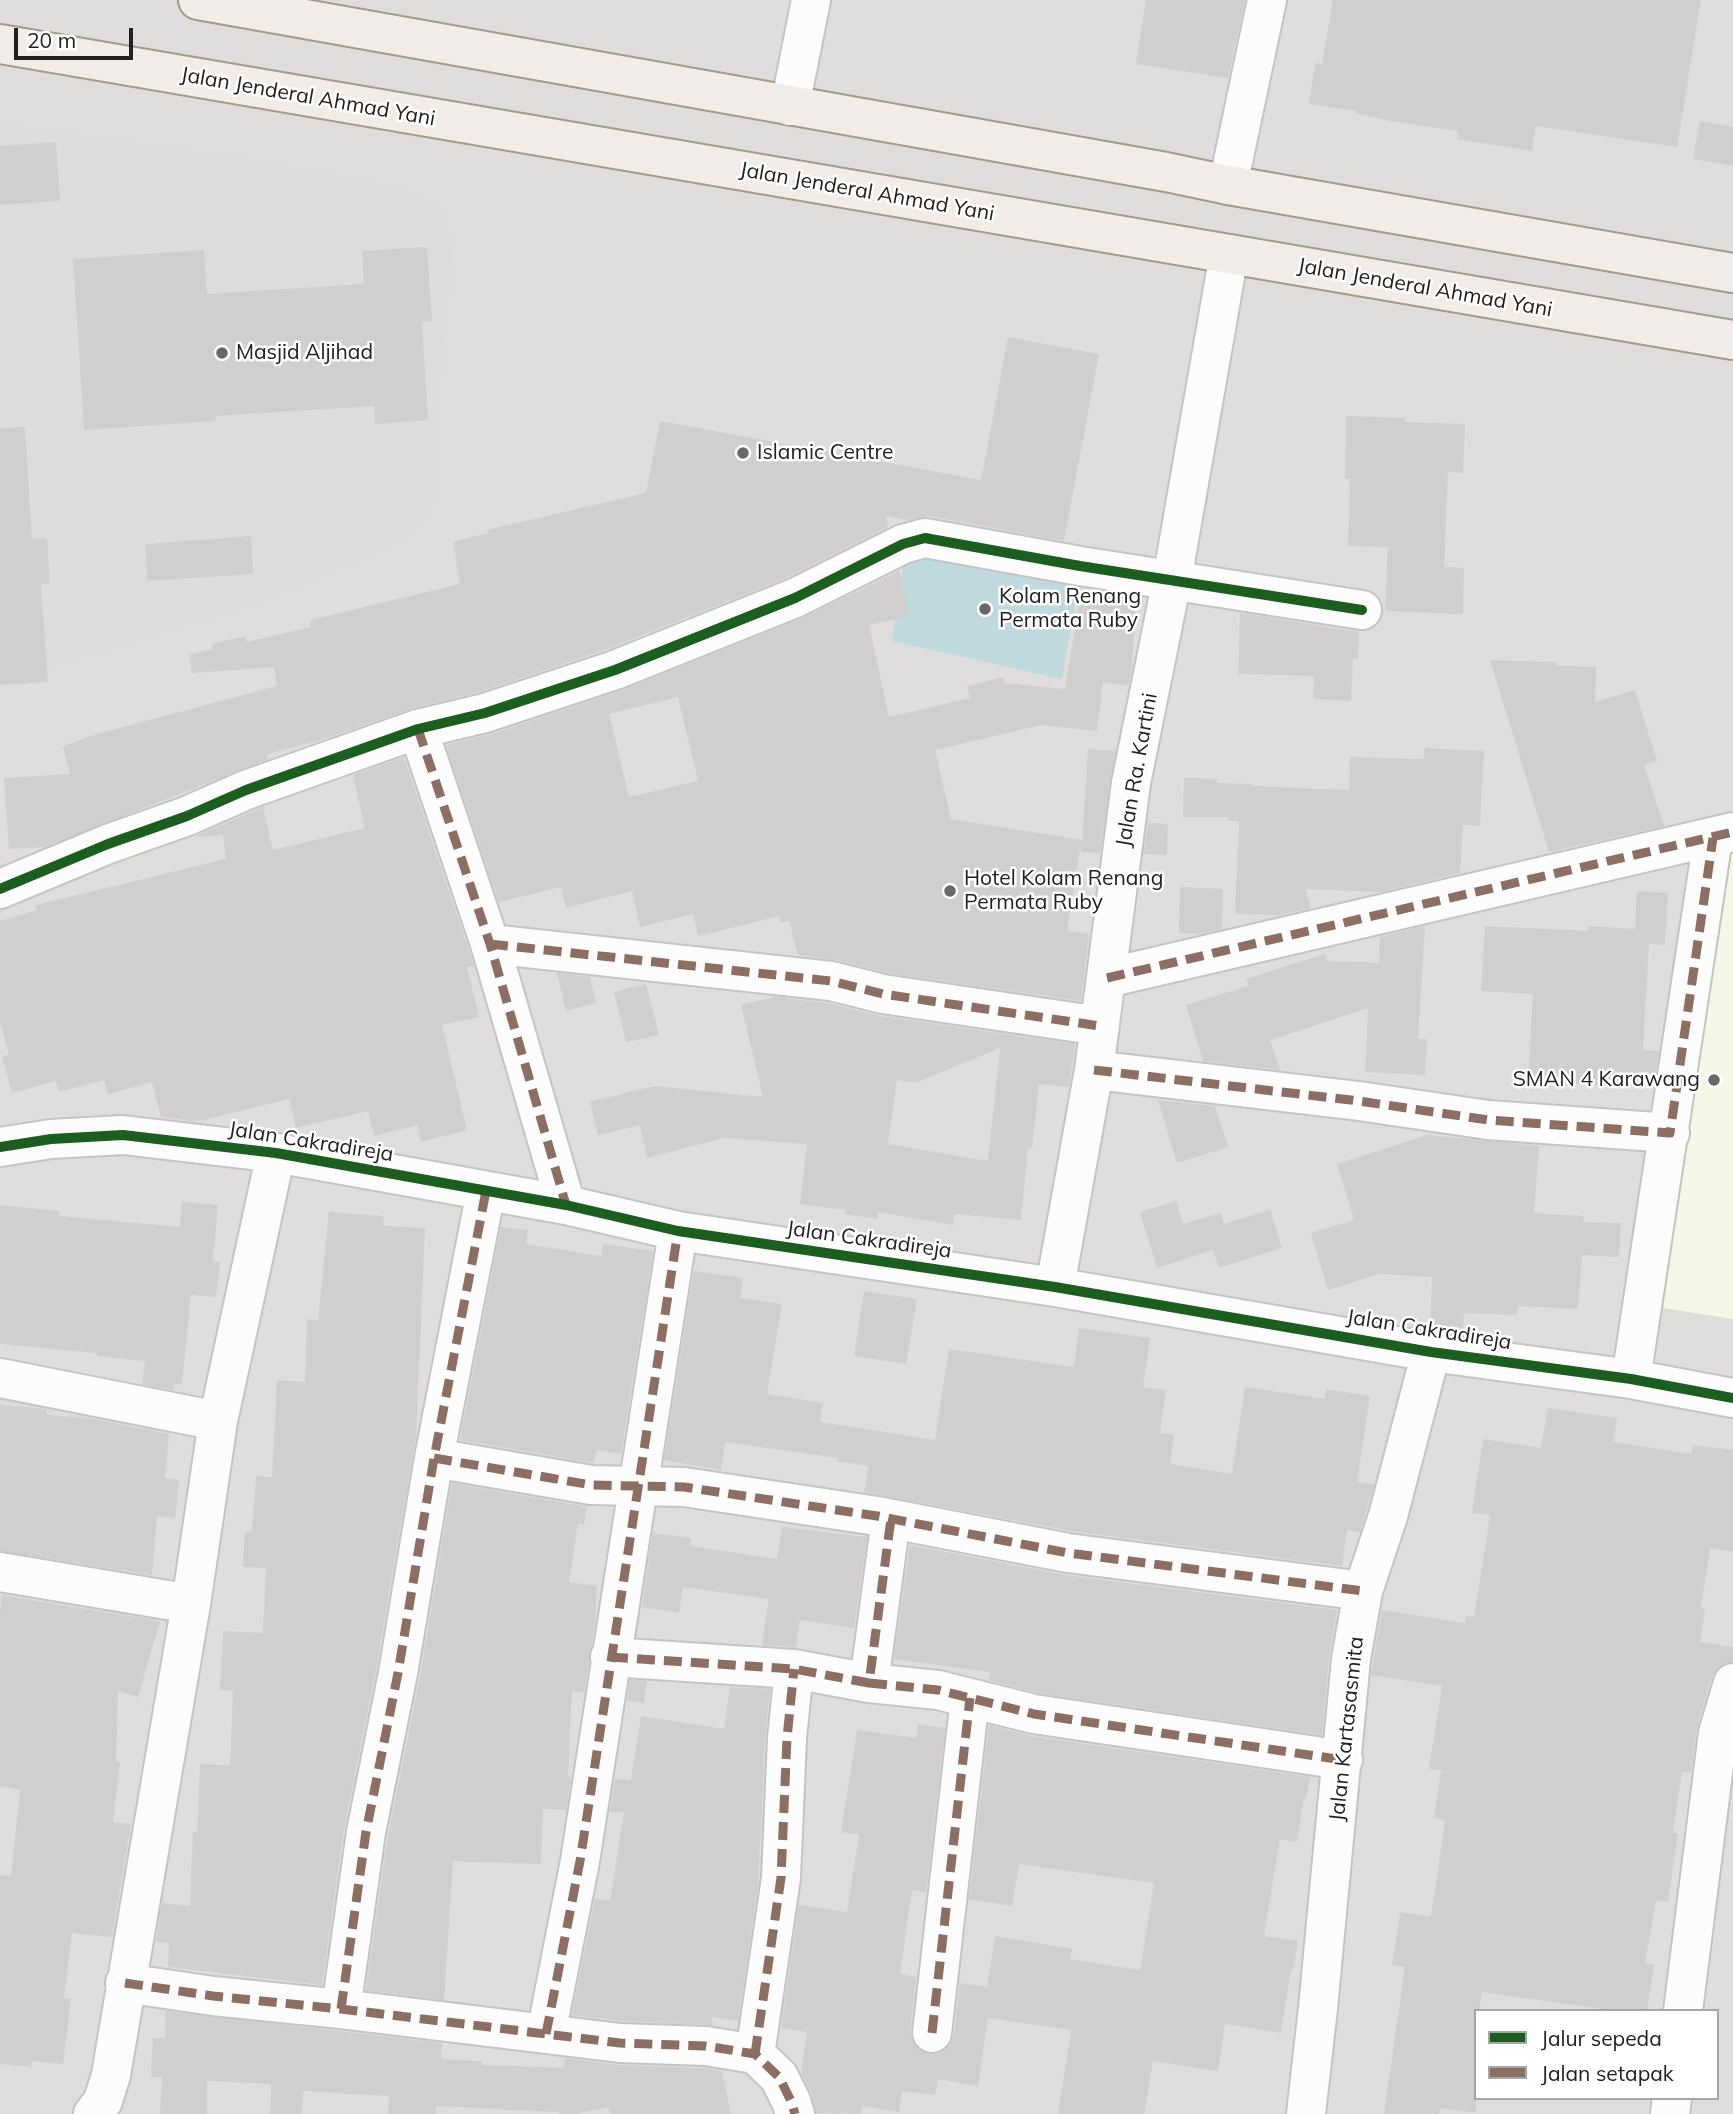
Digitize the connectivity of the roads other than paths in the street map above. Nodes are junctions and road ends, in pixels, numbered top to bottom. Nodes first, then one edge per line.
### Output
1 (198, 0) edge
2 (811, 0) edge
3 (1267, 0) edge
4 (0, 44) edge
5 (790, 106) junction
6 (1228, 185) junction
7 (1229, 254) junction
8 (1733, 273) edge
9 (1733, 340) edge
10 (1172, 580) junction
11 (1362, 610) dead end
12 (418, 729) junction
13 (1723, 835) edge
14 (0, 889) edge
15 (490, 944) junction
16 (1107, 978) junction
17 (1100, 1026) junction
18 (1094, 1070) junction
19 (1670, 1133) junction
20 (0, 1147) edge
21 (276, 1153) junction
22 (486, 1191) junction
23 (566, 1205) junction
24 (678, 1231) junction
25 (1055, 1287) junction
26 (1431, 1352) junction
27 (0, 1378) edge
28 (1631, 1379) junction
29 (1733, 1398) edge
30 (218, 1421) junction
31 (434, 1458) junction
32 (639, 1485) junction
33 (891, 1519) junction
34 (0, 1572) edge
35 (1363, 1591) junction
36 (191, 1604) junction
37 (610, 1657) junction
38 (794, 1669) junction
39 (870, 1683) junction
40 (1733, 1683) edge
41 (970, 1698) junction
42 (1343, 1760) junction
43 (125, 1983) junction
44 (341, 2009) junction
45 (1683, 2009) edge
46 (932, 2033) dead end
47 (546, 2034) junction
48 (755, 2054) junction
49 (93, 2114) edge
50 (795, 2114) edge
51 (1306, 2114) edge

1 - 5 main road
2 - 5 street
3 - 6 street
4 - 7 main road, Jalan Jenderal Ahmad Yani
5 - 6 main road
6 - 8 main road
7 - 9 main road, Jalan Jenderal Ahmad Yani
7 - 10 street, Jalan Ra. Kartini
10 - 11 street
10 - 12 street
10 - 16 street, Jalan Ra. Kartini
12 - 14 street
12 - 15 street
13 - 16 street
13 - 19 street
15 - 17 street
15 - 23 street
16 - 17 street, Jalan Ra. Kartini
17 - 18 street, Jalan Ra. Kartini
18 - 19 street
18 - 25 street, Jalan Ra. Kartini
19 - 28 street
20 - 21 street, Jalan Cakradireja
21 - 22 street, Jalan Cakradireja
21 - 30 street
22 - 23 street, Jalan Cakradireja
22 - 31 street
23 - 24 street, Jalan Cakradireja
24 - 25 street, Jalan Cakradireja
24 - 32 street
25 - 26 street, Jalan Cakradireja
26 - 28 street, Jalan Cakradireja
26 - 35 street, Jalan Kartasasmita
27 - 30 street
28 - 29 street, Jalan Cakradireja
30 - 36 street
31 - 32 street
31 - 44 street
32 - 33 street
32 - 37 street
33 - 35 street
33 - 39 street
34 - 36 street
35 - 42 street, Jalan Kartasasmita
36 - 43 street
37 - 38 street
37 - 47 street
38 - 39 street
38 - 48 street
39 - 41 street
40 - 45 street
41 - 42 street
41 - 46 street
42 - 51 street, Jalan Kartasasmita
43 - 44 street
43 - 49 street
44 - 47 street
47 - 48 street
48 - 50 street

